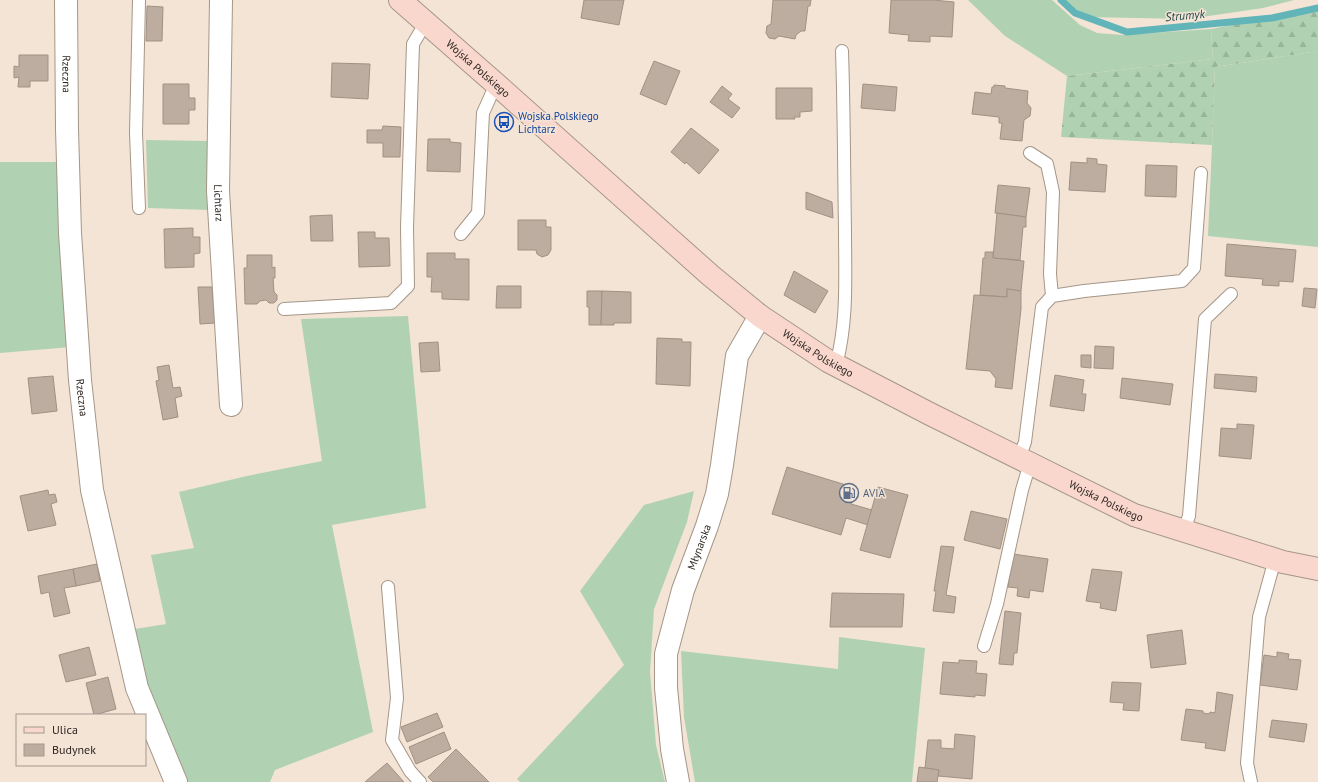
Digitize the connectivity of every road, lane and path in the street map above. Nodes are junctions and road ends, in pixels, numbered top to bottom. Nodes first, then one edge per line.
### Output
1 (66, 0) edge
2 (139, 0) edge
3 (221, 0) edge
4 (400, 0) edge
5 (426, 22) junction
6 (842, 51) dead end
7 (496, 84) junction
8 (1030, 153) dead end
9 (1201, 173) dead end
10 (139, 208) dead end
11 (461, 234) dead end
12 (1231, 294) dead end
13 (1052, 296) junction
14 (284, 309) dead end
15 (760, 316) junction
16 (836, 365) junction
17 (231, 405) dead end
18 (1025, 461) junction
19 (1184, 530) junction
20 (1275, 559) junction
21 (1318, 569) edge
22 (388, 587) dead end
23 (984, 646) dead end
24 (176, 782) edge
25 (420, 782) edge
26 (678, 782) edge
27 (1251, 782) edge

1 - 24 street, Rzeczna
2 - 10 lane
3 - 17 street, Lichtarz
4 - 5 street, Wojska Polskiego
5 - 7 street, Wojska Polskiego
5 - 14 lane
6 - 16 lane
7 - 11 lane
7 - 15 street, Wojska Polskiego
8 - 13 lane
9 - 13 lane
12 - 19 lane
13 - 18 lane
15 - 16 street, Wojska Polskiego
15 - 26 street, Młynarska
16 - 18 street, Wojska Polskiego
18 - 19 street, Wojska Polskiego
18 - 23 lane
19 - 20 street, Wojska Polskiego
20 - 21 street, Wojska Polskiego
20 - 27 lane
22 - 25 lane

